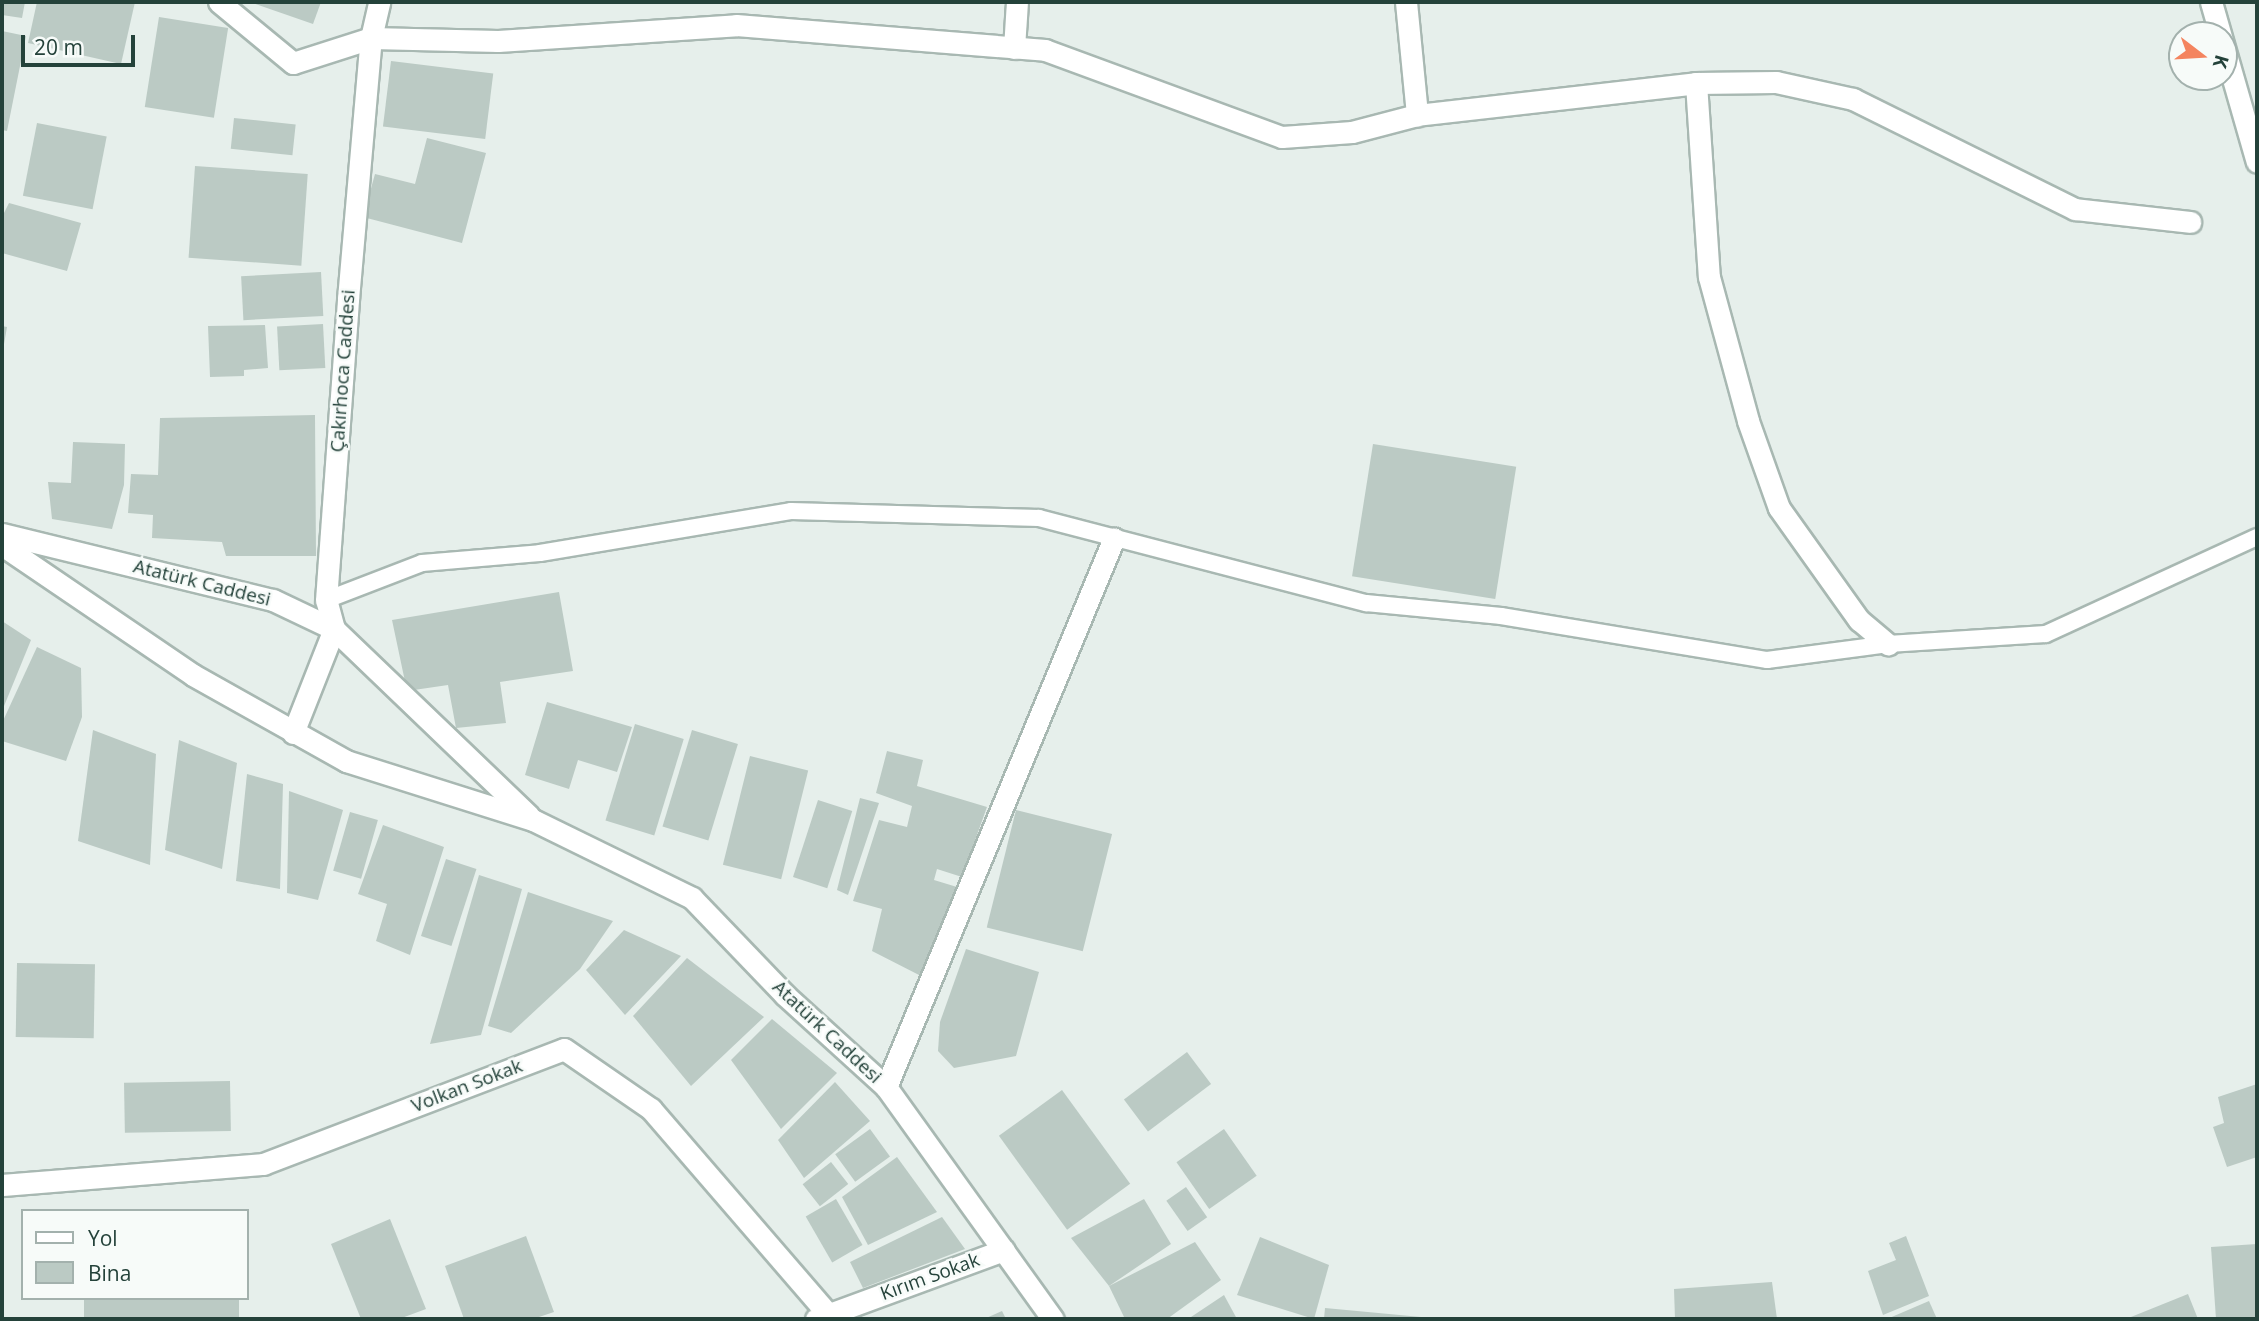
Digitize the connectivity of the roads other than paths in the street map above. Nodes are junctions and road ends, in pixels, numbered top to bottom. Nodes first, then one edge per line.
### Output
1 (219, 2) edge
2 (379, 2) edge
3 (1017, 2) edge
4 (1406, 2) edge
5 (2211, 2) edge
6 (371, 38) junction
7 (1014, 48) junction
8 (1696, 83) junction
9 (1417, 115) junction
10 (2257, 162) edge
11 (2190, 222) dead end
12 (2, 534) edge
13 (2257, 537) edge
14 (1114, 538) junction
15 (2, 545) edge
16 (327, 600) junction
17 (334, 629) junction
18 (1888, 644) junction
19 (293, 733) junction
20 (533, 820) junction
21 (886, 1087) junction
22 (2, 1185) edge
23 (1004, 1250) junction
24 (1048, 1315) edge
25 (822, 1317) edge

1 - 6 street
2 - 6 street, Çakırhoca Caddesi
3 - 7 street
4 - 9 street
5 - 10 street
6 - 7 street
6 - 16 street, Çakırhoca Caddesi
7 - 9 street
8 - 9 street
8 - 11 street
8 - 18 street
12 - 17 street, Atatürk Caddesi
13 - 18 lane
14 - 16 lane
14 - 18 lane
14 - 21 street
15 - 19 street, Atatürk Caddesi
16 - 17 street, Çakırhoca Caddesi
17 - 19 street
17 - 20 street, Atatürk Caddesi
19 - 20 street, Atatürk Caddesi
20 - 21 street, Atatürk Caddesi
21 - 23 street, Atatürk Caddesi
22 - 25 street, Volkan Sokak
23 - 24 street, Atatürk Caddesi
23 - 25 street, Kırım Sokak

